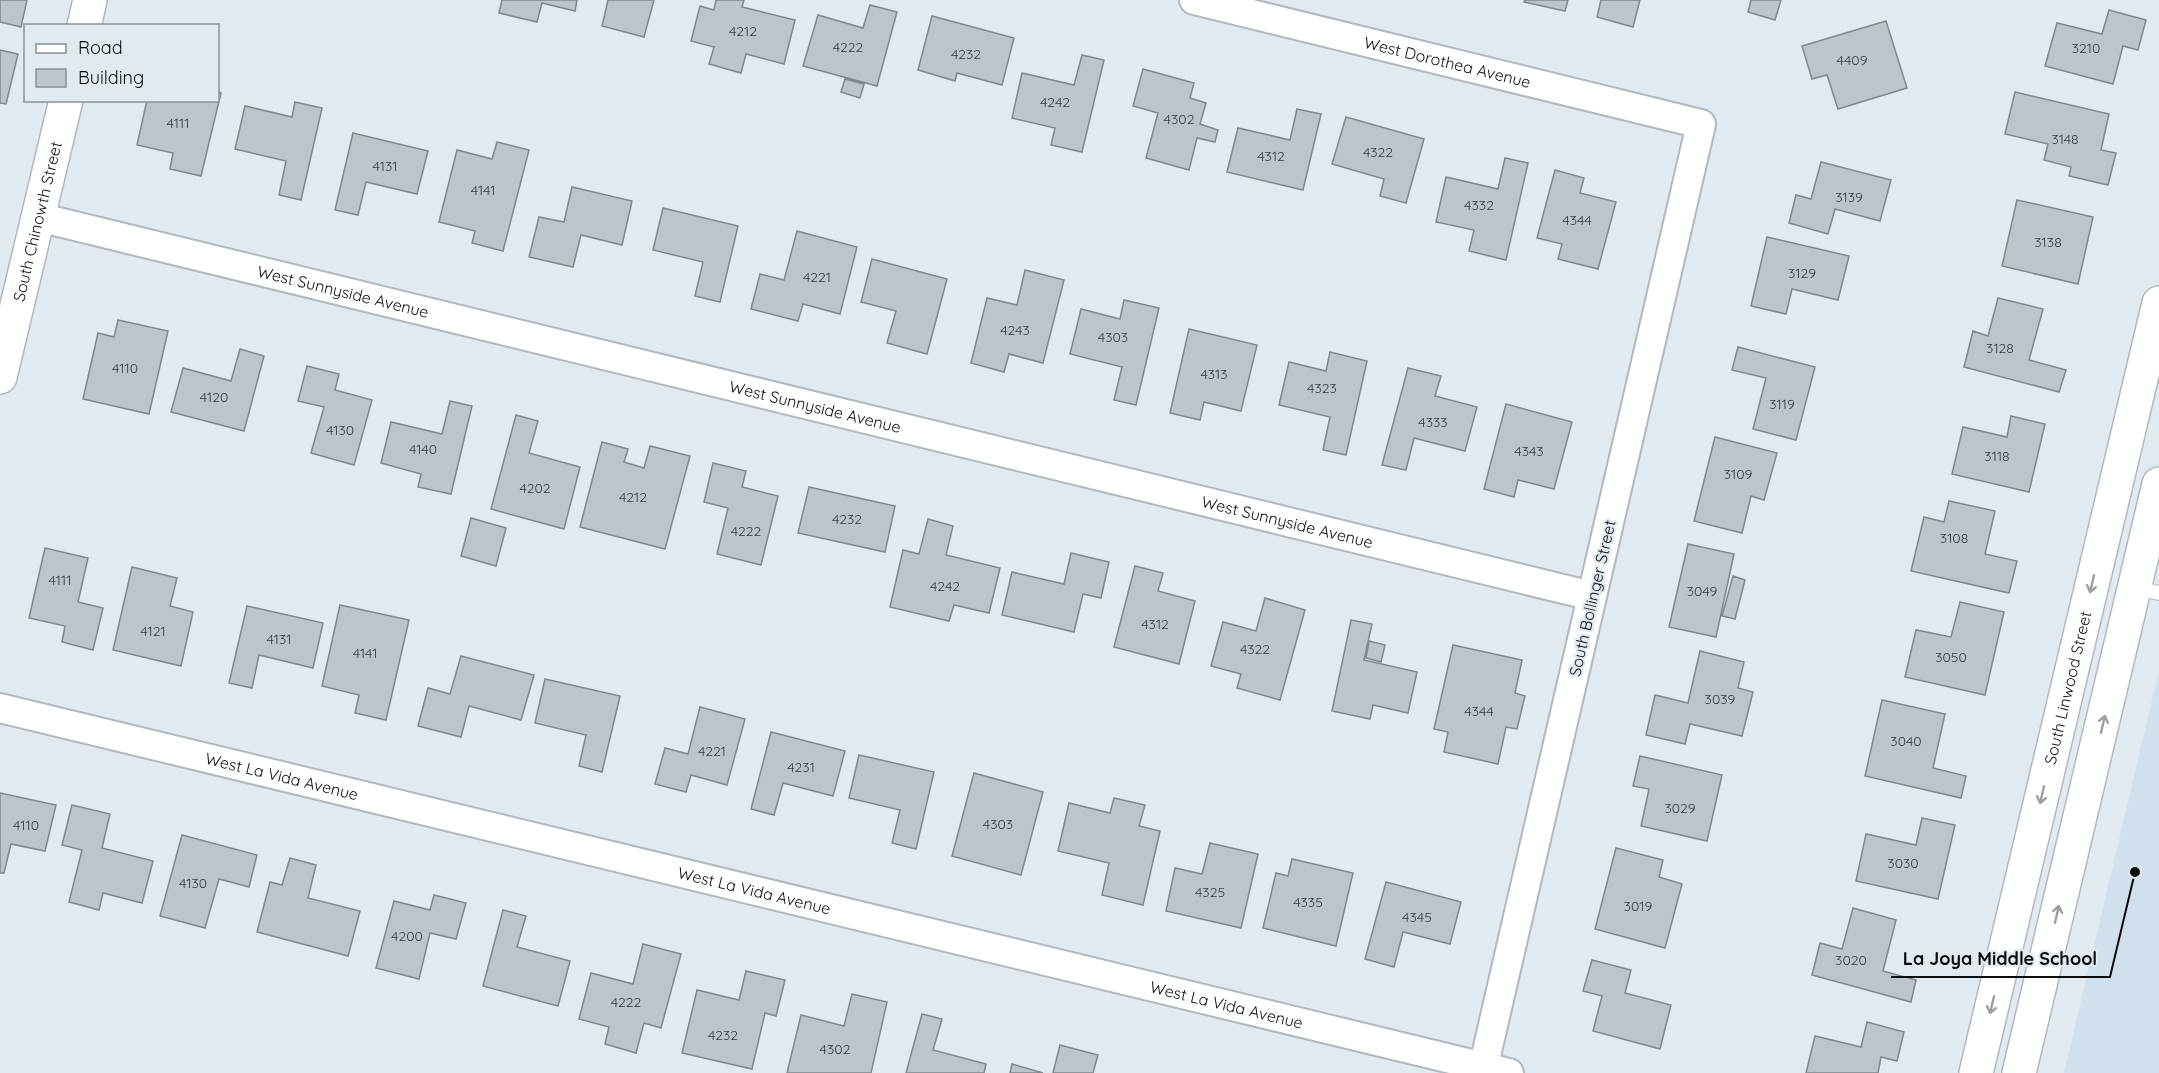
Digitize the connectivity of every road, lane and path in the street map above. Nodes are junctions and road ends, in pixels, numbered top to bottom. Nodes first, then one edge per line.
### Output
1 (90, 0) edge
2 (1194, 0) edge
3 (84, 24) edge
4 (66, 102) edge
5 (1701, 124) joint
6 (38, 217) junction
7 (2159, 303) edge
8 (2159, 368) edge
9 (0, 377) edge
10 (2158, 493) edge
11 (2147, 590) edge
12 (1592, 596) junction
13 (0, 708) edge
14 (1491, 1071) edge
15 (1976, 1073) edge
16 (2019, 1073) edge

1 - 3 street
2 - 5 street, West Dorothea Avenue
4 - 6 street, South Chinowth Street
5 - 12 street, South Bollinger Street
6 - 9 street, South Chinowth Street
6 - 12 street, West Sunnyside Avenue
7 -> 15 street, South Linwood Street
8 - 11 street
10 - 11 street
16 -> 11 street
12 - 14 street, South Bollinger Street
13 - 14 street, West La Vida Avenue

